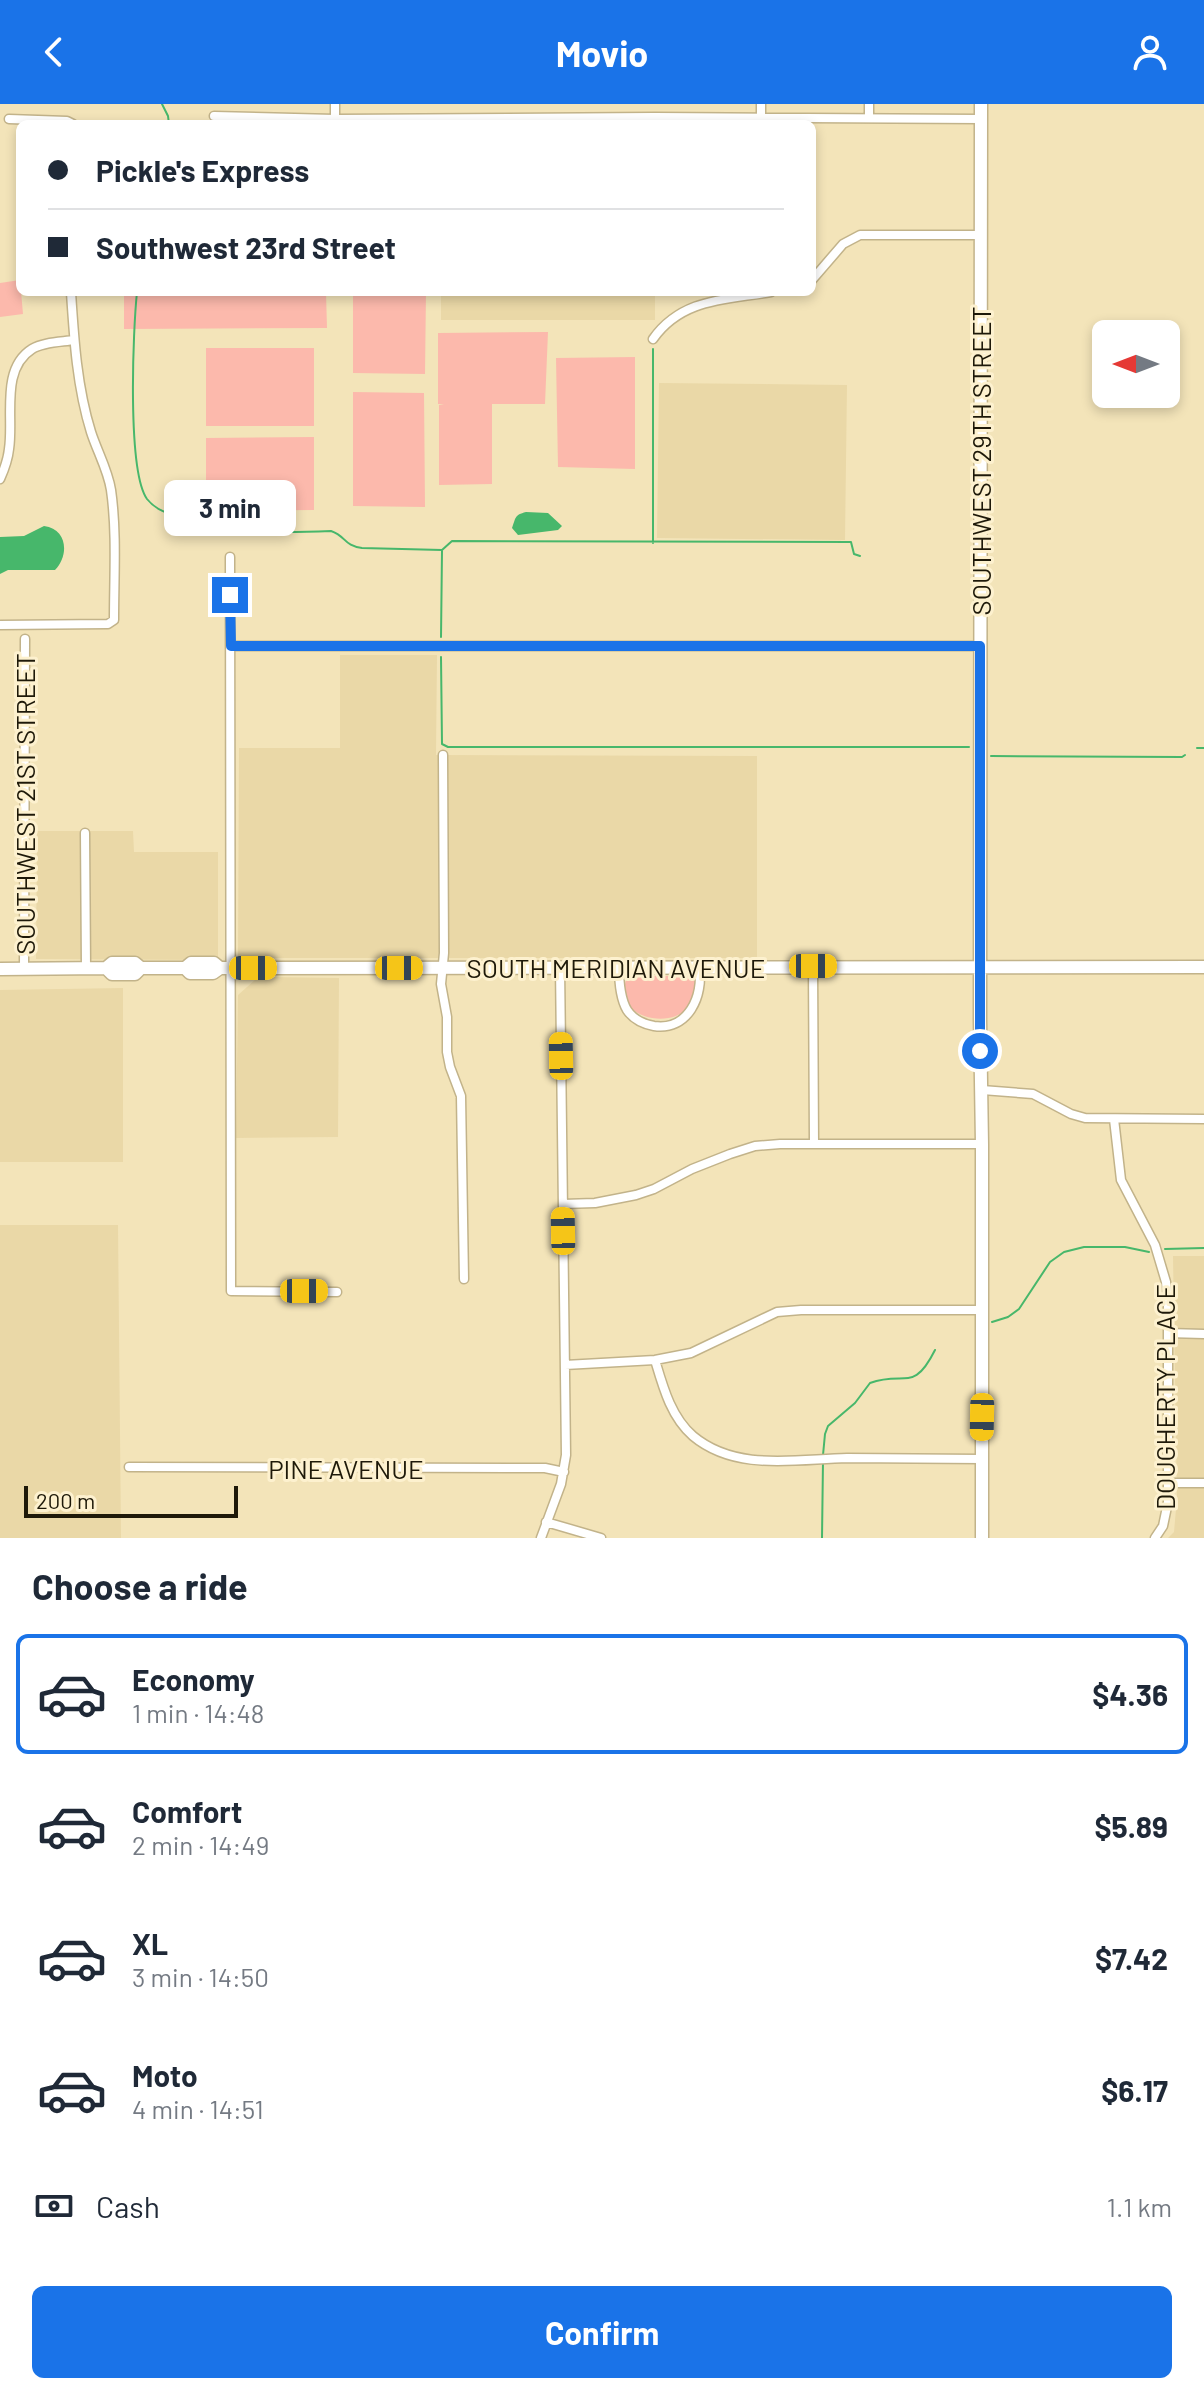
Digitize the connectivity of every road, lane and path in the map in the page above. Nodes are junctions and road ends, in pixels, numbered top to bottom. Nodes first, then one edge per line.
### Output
1 (228, 104) edge
2 (335, 104) edge
3 (441, 104) edge
4 (548, 104) edge
5 (655, 104) edge
6 (761, 104) edge
7 (869, 104) edge
8 (981, 104) edge
9 (214, 116) dead end
10 (228, 117) junction
11 (441, 117) junction
12 (548, 117) junction
13 (655, 117) junction
14 (761, 118) junction
15 (869, 118) junction
16 (9, 119) dead end
17 (335, 119) junction
18 (981, 119) junction
19 (38, 120) edge
20 (980, 235) junction
21 (816, 275) edge
22 (71, 296) edge
23 (749, 296) edge
24 (656, 332) dead end
25 (74, 340) junction
26 (0, 479) edge
27 (230, 557) dead end
28 (0, 625) edge
29 (25, 639) dead end
30 (231, 646) junction
31 (980, 646) junction
32 (443, 755) dead end
33 (85, 833) dead end
34 (813, 966) junction
35 (560, 967) junction
36 (619, 967) junction
37 (699, 967) junction
38 (980, 967) junction
39 (1204, 967) edge
40 (86, 968) junction
41 (225, 968) junction
42 (443, 968) junction
43 (0, 969) edge
44 (24, 969) junction
45 (982, 1090) junction
46 (1114, 1119) junction
47 (1204, 1119) edge
48 (814, 1143) junction
49 (982, 1144) junction
50 (563, 1204) junction
51 (464, 1279) dead end
52 (337, 1292) dead end
53 (982, 1310) junction
54 (1168, 1333) junction
55 (1204, 1334) edge
56 (655, 1360) junction
57 (565, 1365) junction
58 (982, 1459) junction
59 (129, 1467) dead end
60 (564, 1472) junction
61 (1168, 1483) junction
62 (1204, 1483) edge
63 (546, 1522) junction
64 (541, 1538) edge
65 (601, 1538) edge
66 (982, 1538) edge
67 (1155, 1538) edge

1 - 10 street
2 - 17 street
3 - 11 street
4 - 12 street
5 - 13 street
6 - 14 street
7 - 15 street
8 - 18 main road, SOUTHWEST 29TH STREET
9 - 10 street
10 - 17 street
11 - 12 street
11 - 17 street
12 - 13 street
13 - 14 street
14 - 15 street
15 - 18 street
16 - 19 street
18 - 20 main road, SOUTHWEST 29TH STREET
20 - 21 street
20 - 31 main road, SOUTHWEST 29TH STREET
22 - 25 street
23 - 24 street
25 - 26 street
25 - 28 street
27 - 30 street
29 - 44 street, SOUTHWEST 21ST STREET
30 - 31 street
30 - 41 street
31 - 38 main road, SOUTHWEST 29TH STREET
32 - 42 street
33 - 40 street
34 - 37 main road, SOUTH MERIDIAN AVENUE
34 - 38 main road, SOUTH MERIDIAN AVENUE
34 - 48 street
35 - 36 main road, SOUTH MERIDIAN AVENUE
35 - 42 main road, SOUTH MERIDIAN AVENUE
35 - 50 street
36 - 37 main road, SOUTH MERIDIAN AVENUE
36 - 37 street
38 - 39 main road, SOUTH MERIDIAN AVENUE
38 - 45 main road, SOUTHWEST 29TH STREET
40 - 41 main road, SOUTH MERIDIAN AVENUE
40 - 44 main road, SOUTH MERIDIAN AVENUE
41 - 42 main road, SOUTH MERIDIAN AVENUE
41 - 52 street
42 - 51 street
43 - 44 main road, SOUTH MERIDIAN AVENUE
45 - 46 street
45 - 49 main road, SOUTHWEST 29TH STREET
46 - 47 street
46 - 54 street, DOUGHERTY PLACE
48 - 49 street
48 - 50 street
49 - 53 main road, SOUTHWEST 29TH STREET
50 - 57 street
53 - 56 street
53 - 58 main road, SOUTHWEST 29TH STREET
54 - 55 street
54 - 61 street, DOUGHERTY PLACE
56 - 57 street
56 - 58 street
57 - 60 street
58 - 66 main road, SOUTHWEST 29TH STREET
59 - 60 street, PINE AVENUE
60 - 63 street
61 - 62 street
61 - 67 street, DOUGHERTY PLACE
63 - 64 street
63 - 65 street

